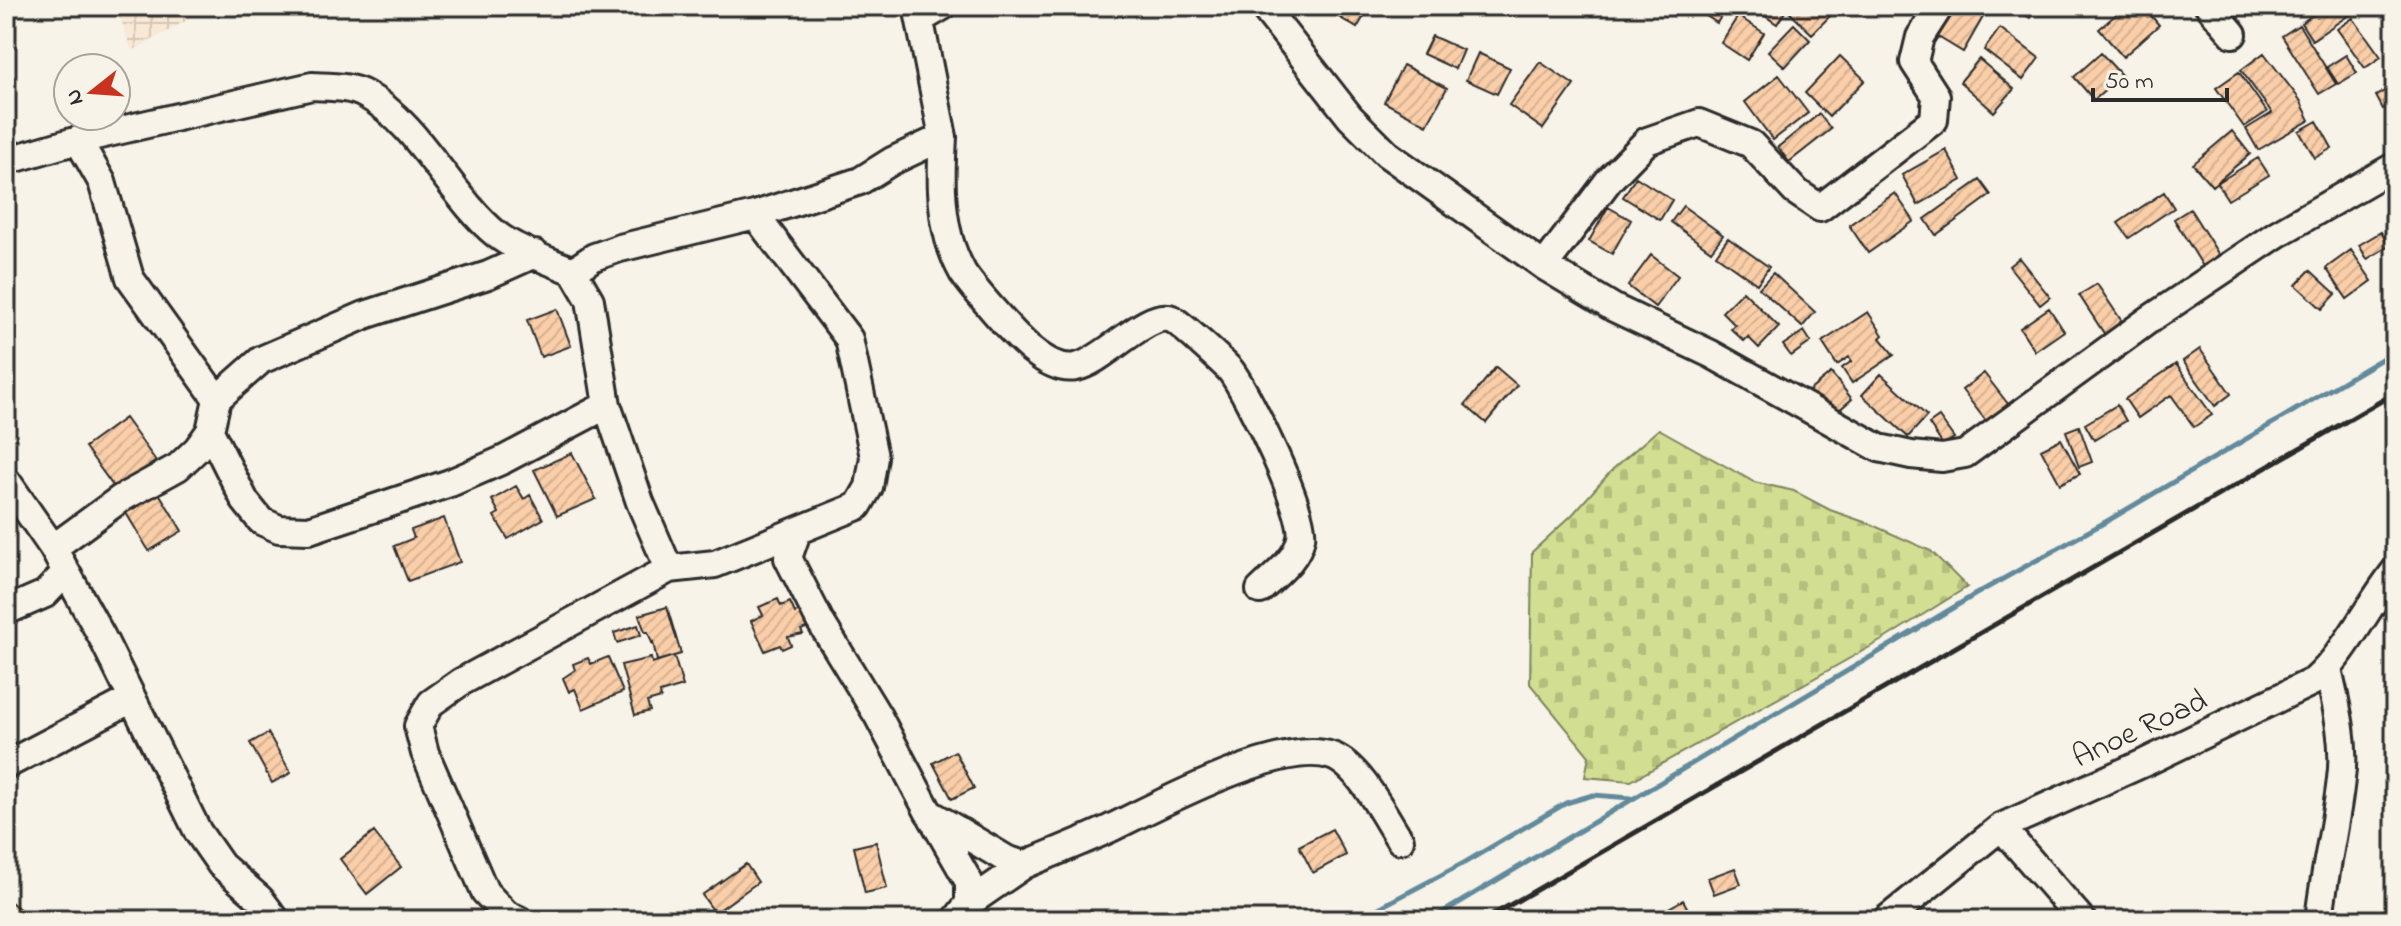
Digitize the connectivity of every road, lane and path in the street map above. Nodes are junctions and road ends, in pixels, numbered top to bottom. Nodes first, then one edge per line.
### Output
1 (1263, 6) edge
2 (1940, 6) edge
3 (2209, 6) edge
4 (927, 10) edge
5 (2233, 34) dead end
6 (943, 137) junction
7 (78, 140) junction
8 (6, 161) edge
9 (2395, 166) edge
10 (755, 215) junction
11 (535, 254) junction
12 (1544, 266) junction
13 (573, 271) junction
14 (217, 399) junction
15 (607, 405) junction
16 (210, 431) junction
17 (6, 480) edge
18 (797, 532) junction
19 (53, 548) junction
20 (669, 569) junction
21 (2395, 571) edge
22 (66, 572) junction
23 (1260, 590) dead end
24 (6, 611) edge
25 (2328, 669) junction
26 (132, 699) junction
27 (6, 765) edge
28 (929, 813) junction
29 (2001, 827) junction
30 (1400, 840) dead end
31 (1024, 865) junction
32 (962, 911) edge
33 (2077, 919) edge
34 (276, 920) edge
35 (519, 920) edge
36 (1886, 920) edge
37 (2319, 920) edge

1 - 12 street
2 - 12 street
3 - 5 street
4 - 6 street
6 - 10 street
6 - 23 street
7 - 8 street
7 - 11 street
7 - 14 street
9 - 12 street
10 - 13 street
10 - 18 street
11 - 13 street
11 - 14 street
13 - 15 street
14 - 16 street
15 - 16 street
15 - 20 street
16 - 19 street
17 - 19 street
18 - 20 street
18 - 28 street
19 - 22 street
20 - 35 street
21 - 25 street, Anoe Road
22 - 24 street
22 - 26 street
25 - 29 street, Anoe Road
25 - 37 street
26 - 27 street
26 - 34 street
28 - 31 street
28 - 32 street
29 - 33 street
29 - 36 street, Anoe Road
30 - 31 street
31 - 32 street

